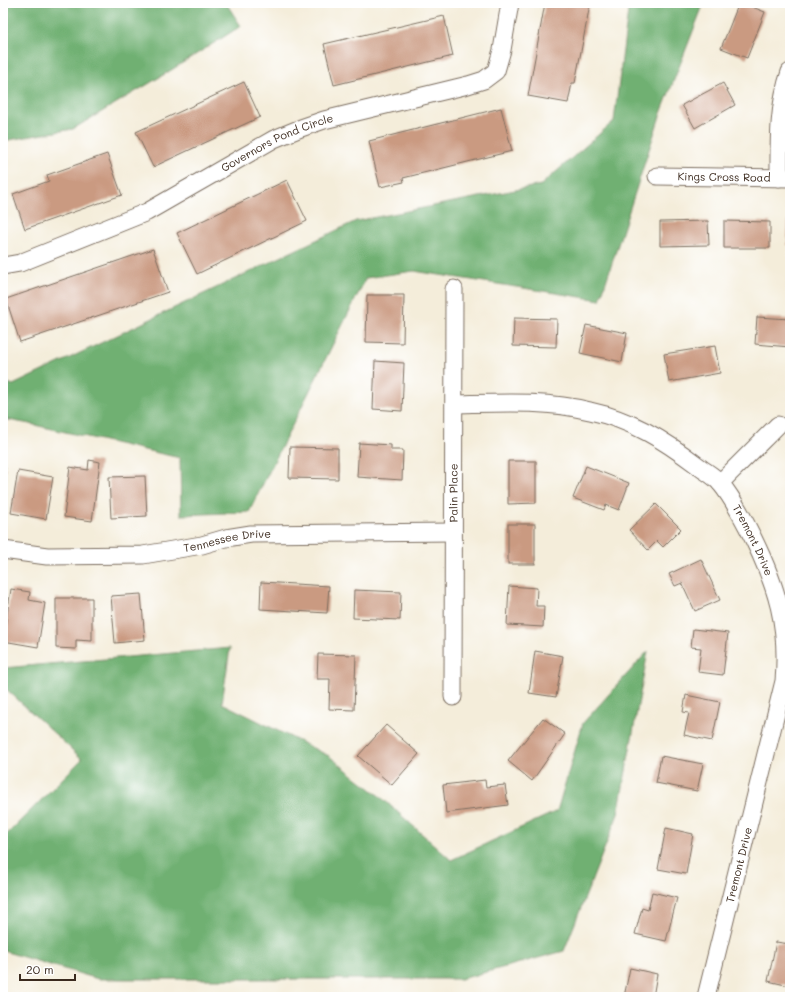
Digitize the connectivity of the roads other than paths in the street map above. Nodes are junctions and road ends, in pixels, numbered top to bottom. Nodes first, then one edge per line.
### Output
1 (510, 3) edge
2 (790, 72) edge
3 (657, 176) dead end
4 (785, 178) edge
5 (3, 266) edge
6 (454, 289) dead end
7 (455, 404) junction
8 (778, 425) dead end
9 (720, 483) junction
10 (453, 532) junction
11 (3, 550) edge
12 (453, 697) dead end
13 (706, 997) edge

1 - 5 street, Governors Pond Circle
2 - 4 street
3 - 4 street, Kings Cross Road
6 - 7 street, Palin Place
7 - 9 street, Tremont Drive
7 - 10 street, Palin Place
8 - 9 street
9 - 13 street, Tremont Drive
10 - 11 street, Tennessee Drive
10 - 12 street, Palin Place

